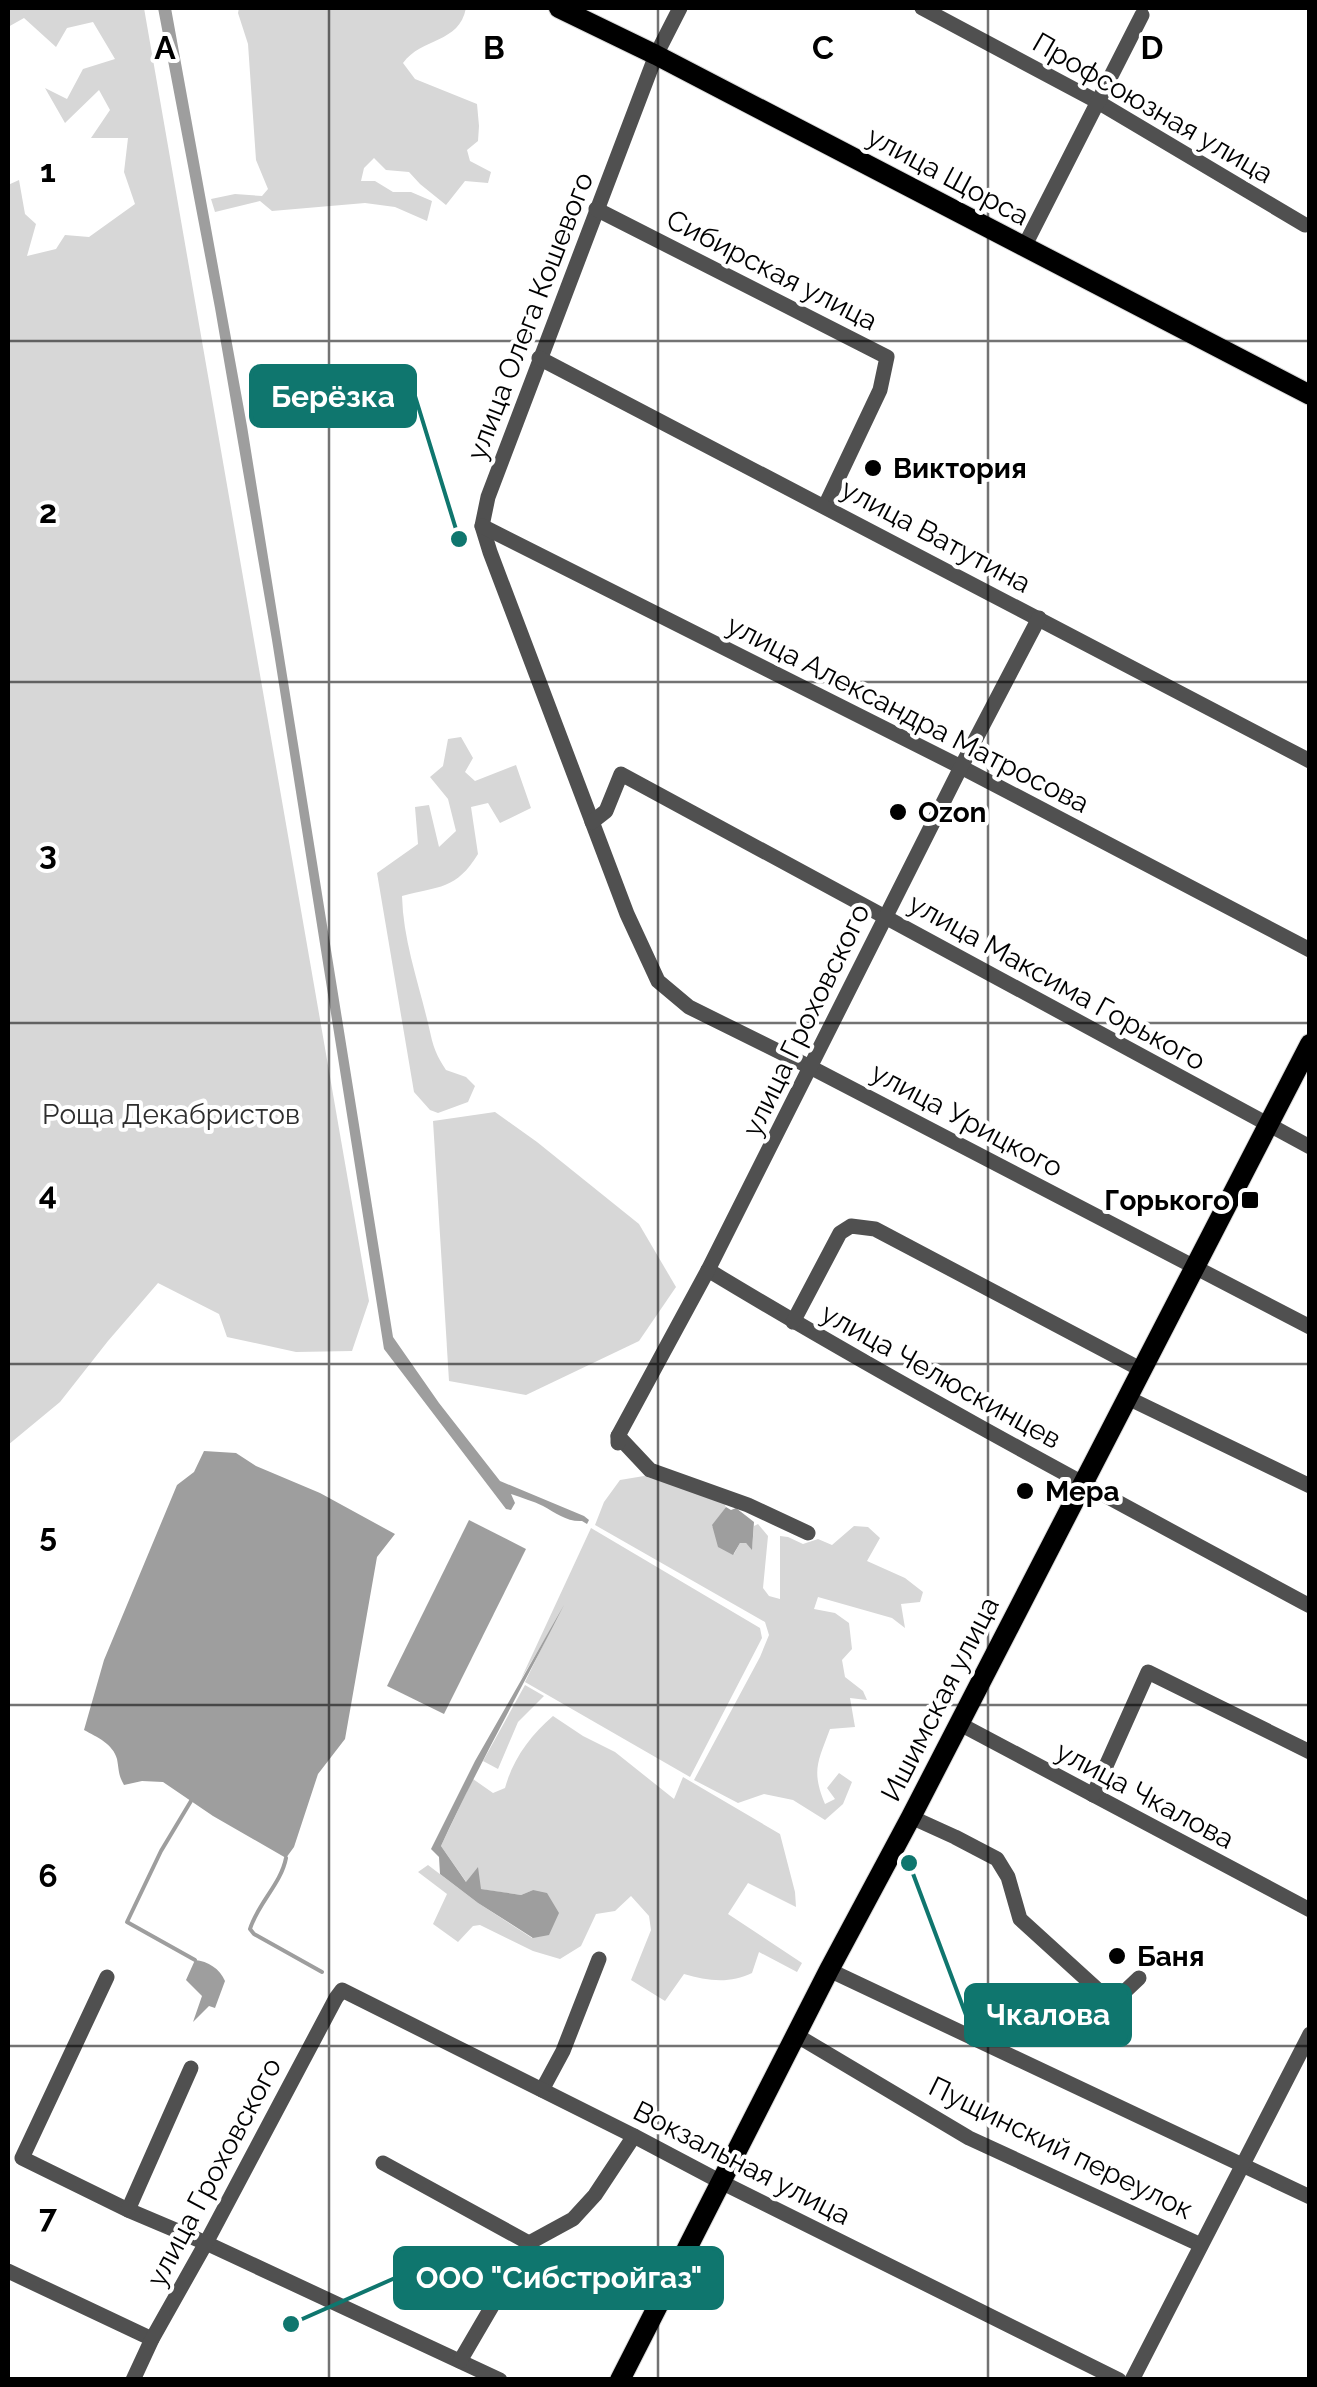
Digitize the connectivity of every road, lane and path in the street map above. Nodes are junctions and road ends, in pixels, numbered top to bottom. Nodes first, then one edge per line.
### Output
1 (559, 8) edge
2 (680, 8) edge
3 (922, 8) edge
4 (1142, 16) dead end
5 (656, 55) junction
6 (1098, 102) junction
7 (596, 209) junction
8 (1306, 226) dead end
9 (1024, 247) junction
10 (539, 358) junction
11 (1310, 395) edge
12 (825, 506) junction
13 (482, 526) junction
14 (1039, 618) junction
15 (1310, 761) edge
16 (960, 767) junction
17 (592, 822) junction
18 (885, 917) junction
19 (1310, 950) edge
20 (1310, 1044) edge
21 (812, 1068) junction
22 (1268, 1126) junction
23 (1310, 1147) edge
24 (1195, 1268) junction
25 (708, 1270) junction
26 (793, 1322) junction
27 (1310, 1327) edge
28 (1142, 1370) junction
29 (1128, 1398) junction
30 (1082, 1483) junction
31 (1310, 1486) edge
32 (808, 1533) dead end
33 (1310, 1606) edge
34 (958, 1723) junction
35 (1310, 1752) edge
36 (1093, 1796) junction
37 (911, 1817) junction
38 (1310, 1910) edge
39 (599, 1959) dead end
40 (830, 1970) junction
41 (107, 1977) dead end
42 (1139, 1978) dead end
43 (342, 1990) joint
44 (1310, 2034) edge
45 (796, 2035) junction
46 (191, 2068) dead end
47 (542, 2090) junction
48 (634, 2136) junction
49 (383, 2163) dead end
50 (1241, 2166) junction
51 (720, 2182) junction
52 (1310, 2197) edge
53 (128, 2210) junction
54 (206, 2242) junction
55 (528, 2243) junction
56 (1201, 2244) junction
57 (8, 2272) edge
58 (152, 2339) junction
59 (460, 2361) junction
60 (133, 2380) edge
61 (500, 2380) edge
62 (620, 2380) edge
63 (1119, 2380) edge
64 (1132, 2380) edge

1 - 5 main road, улица Щорса
2 - 5 street, улица Олега Кошевого
3 - 6 street, Профсоюзная улица
4 - 6 street
5 - 7 street, улица Олега Кошевого
5 - 9 main road, улица Щорса
6 - 8 street, Профсоюзная улица
6 - 9 street
7 - 10 street, улица Олега Кошевого
7 - 12 street, Сибирская улица
9 - 11 main road, улица Щорса
10 - 12 street, улица Ватутина
10 - 13 street, улица Олега Кошевого
12 - 14 street, улица Ватутина
13 - 16 street, улица Александра Матросова
13 - 17 street
14 - 15 street, улица Ватутина
14 - 16 street, улица Гроховского
16 - 18 street, улица Гроховского
16 - 19 street, улица Александра Матросова
17 - 18 street, улица Максима Горького
17 - 21 street, улица Урицкого
18 - 21 street, улица Гроховского
18 - 22 street, улица Максима Горького
20 - 22 main road, Ишимская улица
21 - 24 street, улица Урицкого
21 - 25 street, улица Гроховского
22 - 23 street, улица Максима Горького
22 - 24 main road, Ишимская улица
24 - 27 street, улица Урицкого
24 - 28 main road, Ишимская улица
25 - 26 street, улица Челюскинцев
25 - 32 street, улица Гроховского
26 - 28 street
26 - 30 street, улица Челюскинцев
28 - 29 main road, Ишимская улица
29 - 30 main road, Ишимская улица
29 - 31 street
30 - 33 street, улица Челюскинцев
30 - 34 main road, Ишимская улица
34 - 36 street, улица Чкалова
34 - 37 main road, Ишимская улица
35 - 36 street
36 - 38 street, улица Чкалова
37 - 40 main road, Ишимская улица
37 - 42 street
39 - 47 street
40 - 45 main road, Ишимская улица
40 - 50 street
41 - 53 street
43 - 47 street, Вокзальная улица
43 - 54 street, улица Гроховского
44 - 50 street
45 - 51 main road, Ишимская улица
45 - 56 street, Пущинский переулок
46 - 53 street
47 - 48 street, Вокзальная улица
48 - 51 street, Вокзальная улица
48 - 55 street
49 - 55 street
50 - 52 street
50 - 56 street
51 - 62 main road, Ишимская улица
51 - 63 street, Вокзальная улица
53 - 54 street
54 - 58 street, улица Гроховского
54 - 59 street
55 - 59 street
56 - 64 street
57 - 58 street
58 - 60 street, улица Гроховского
59 - 61 street

